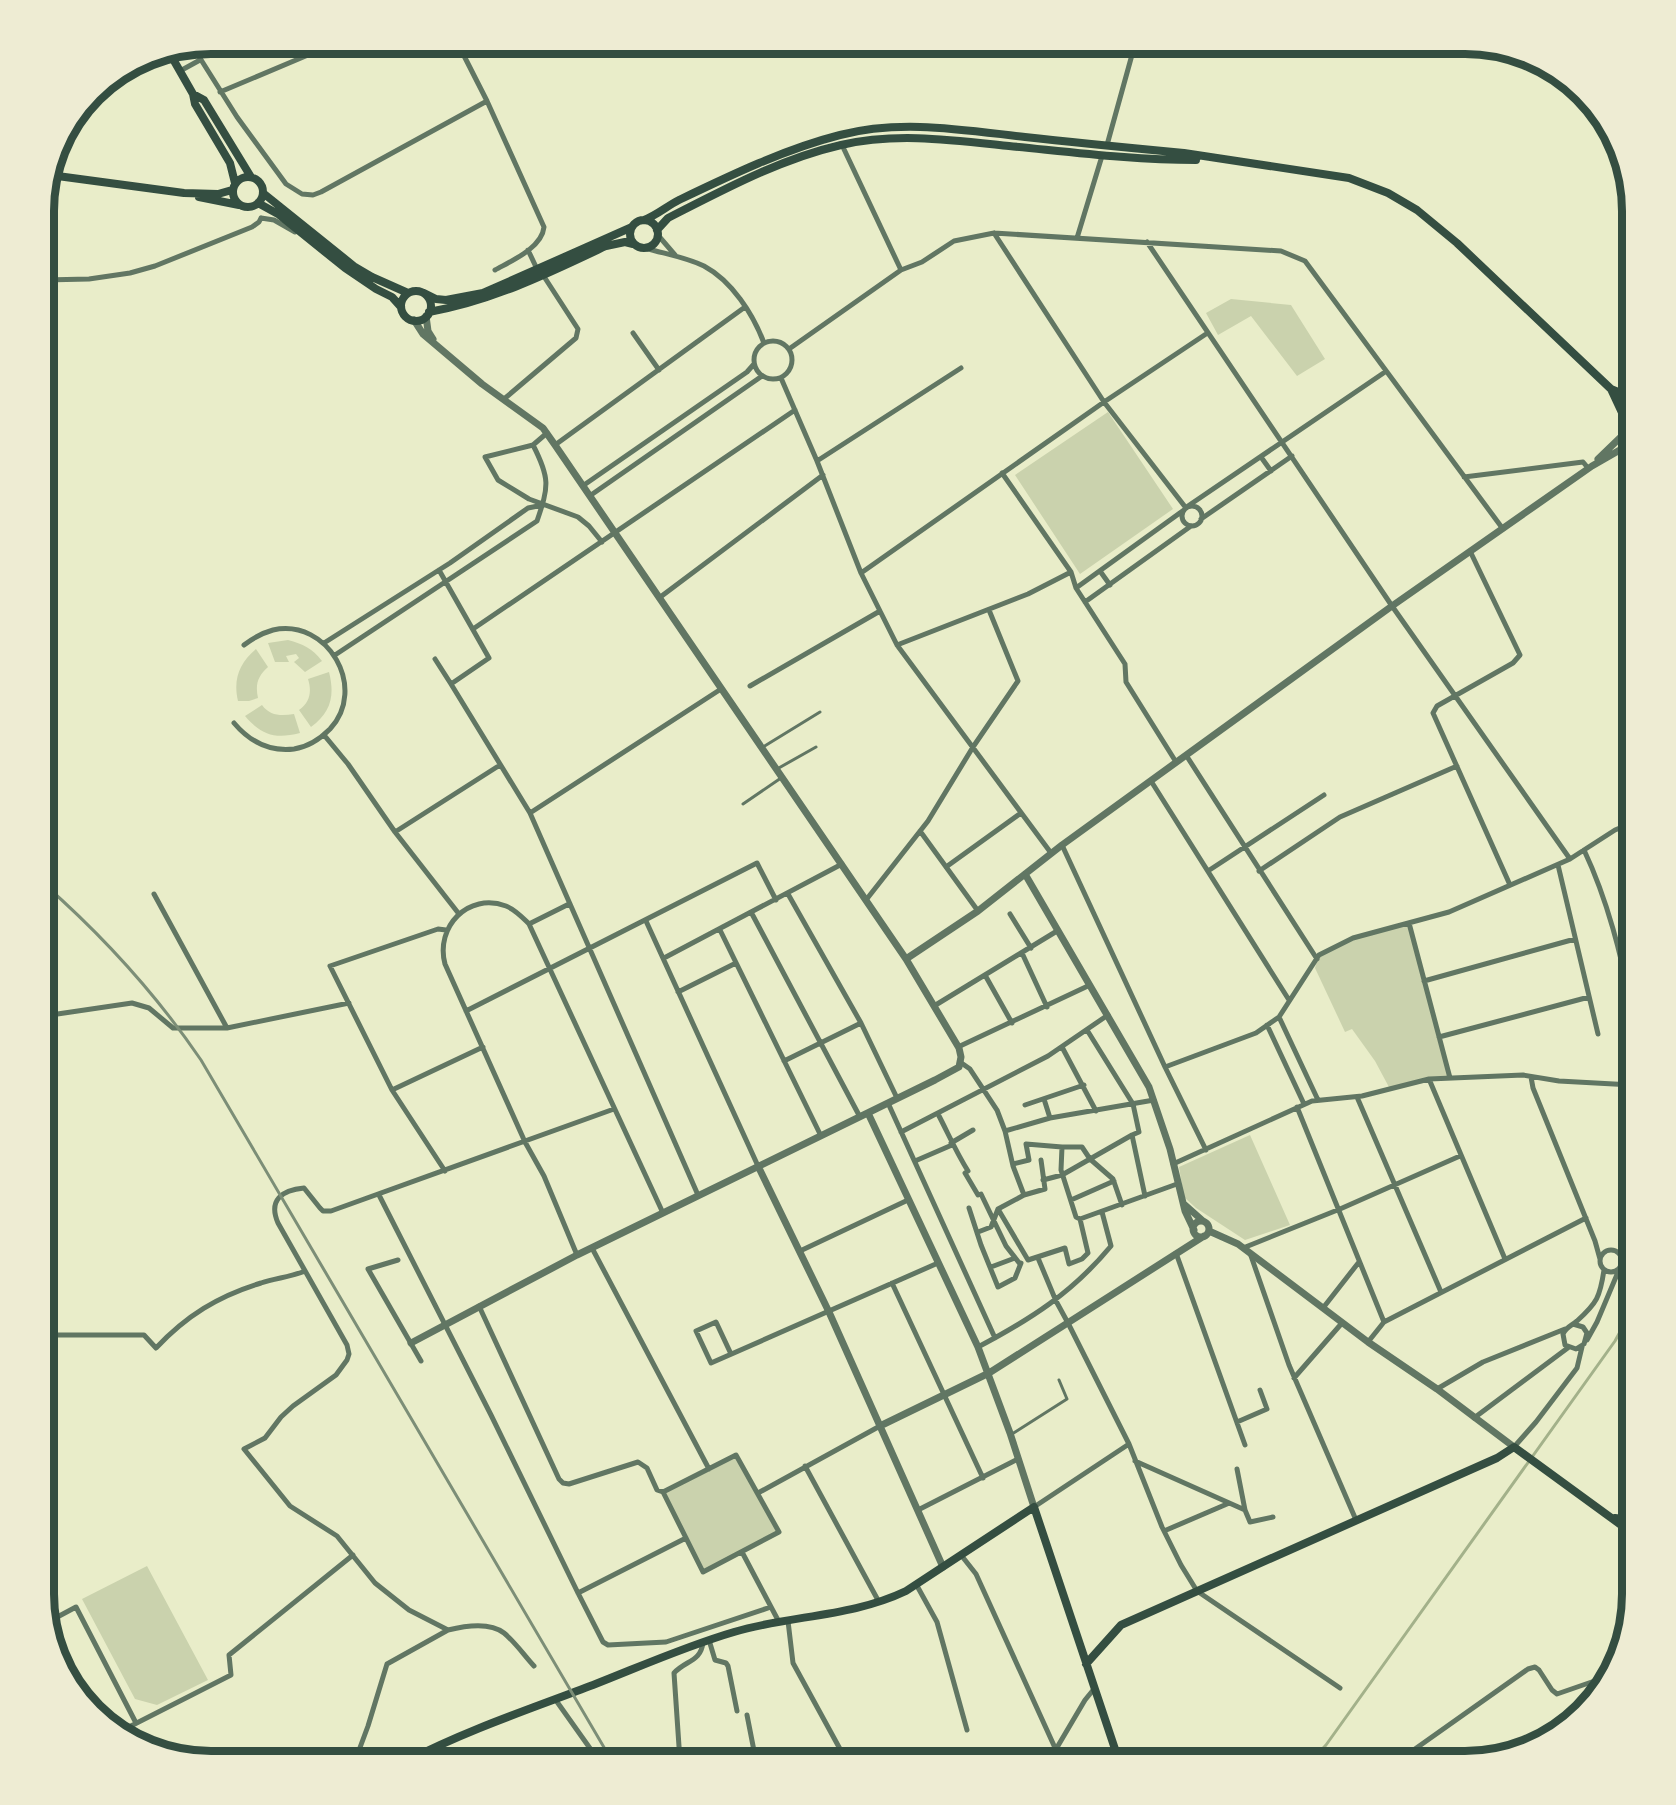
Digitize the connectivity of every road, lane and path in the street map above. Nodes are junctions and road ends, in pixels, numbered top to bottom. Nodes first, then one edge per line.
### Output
1 (310, 54) edge
2 (463, 54) edge
3 (1132, 54) edge
4 (196, 55) edge
5 (173, 59) edge
6 (200, 60) junction
7 (180, 71) junction
8 (220, 92) junction
9 (193, 94) junction
10 (488, 101) junction
11 (842, 145) junction
12 (1107, 145) junction
13 (1102, 156) junction
14 (1217, 160) junction
15 (58, 177) edge
16 (251, 177) junction
17 (234, 186) junction
18 (263, 192) junction
19 (184, 193) junction
20 (257, 204) junction
21 (239, 205) junction
22 (261, 218) junction
23 (644, 220) junction
24 (632, 227) junction
25 (657, 232) junction
26 (994, 233) junction
27 (1077, 238) junction
28 (311, 240) junction
29 (1147, 242) junction
30 (633, 244) junction
31 (645, 248) junction
32 (528, 250) junction
33 (675, 255) junction
34 (495, 270) dead end
35 (902, 270) junction
36 (540, 272) junction
37 (54, 280) edge
38 (408, 293) junction
39 (423, 293) junction
40 (401, 307) junction
41 (745, 307) junction
42 (427, 314) junction
43 (414, 320) junction
44 (633, 333) dead end
45 (1206, 334) junction
46 (764, 343) junction
47 (436, 344) junction
48 (789, 349) junction
49 (754, 364) junction
50 (961, 368) dead end
51 (658, 370) junction
52 (1385, 372) junction
53 (762, 376) junction
54 (781, 378) junction
55 (1611, 389) junction
56 (1622, 394) edge
57 (504, 399) junction
58 (1104, 402) junction
59 (795, 410) junction
60 (1622, 413) edge
61 (547, 433) junction
62 (1283, 442) junction
63 (533, 444) junction
64 (1622, 444) edge
65 (1622, 444) edge
66 (555, 445) junction
67 (1292, 456) junction
68 (1261, 457) junction
69 (817, 461) junction
70 (1590, 467) junction
71 (1271, 471) junction
72 (1002, 473) junction
73 (823, 475) junction
74 (1464, 477) junction
75 (584, 485) junction
76 (591, 495) junction
77 (543, 505) junction
78 (1186, 508) junction
79 (1201, 519) junction
80 (1191, 526) junction
81 (1503, 530) junction
82 (615, 533) junction
83 (602, 542) junction
84 (1470, 551) junction
85 (439, 570) junction
86 (1100, 571) junction
87 (1071, 572) junction
88 (861, 573) junction
89 (446, 582) junction
90 (1110, 585) junction
91 (1076, 588) junction
92 (659, 598) junction
93 (1085, 603) junction
94 (1392, 606) junction
95 (989, 610) junction
96 (880, 611) junction
97 (473, 630) junction
98 (324, 643) junction
99 (244, 645) dead end
100 (897, 645) junction
101 (335, 655) junction
102 (435, 659) dead end
103 (451, 684) junction
104 (750, 686) dead end
105 (721, 689) junction
106 (1455, 695) junction
107 (820, 712) dead end
108 (234, 723) dead end
109 (324, 735) junction
110 (762, 747) junction
111 (816, 747) dead end
112 (973, 747) junction
113 (1186, 755) junction
114 (1176, 762) junction
115 (500, 765) junction
116 (1457, 766) junction
117 (777, 769) junction
118 (782, 777) junction
119 (1150, 781) junction
120 (1324, 795) dead end
121 (743, 804) dead end
122 (530, 813) junction
123 (1021, 813) junction
124 (1622, 827) edge
125 (920, 831) junction
126 (395, 832) junction
127 (1062, 845) junction
128 (1244, 848) junction
129 (1584, 850) junction
130 (1051, 853) junction
131 (1570, 859) junction
132 (842, 864) junction
133 (1558, 865) junction
134 (946, 867) junction
135 (1208, 871) junction
136 (1259, 871) junction
137 (1025, 874) junction
138 (1510, 885) junction
139 (154, 894) dead end
140 (788, 894) junction
141 (776, 900) junction
142 (866, 900) junction
143 (569, 904) junction
144 (978, 911) junction
145 (751, 912) junction
146 (459, 914) junction
147 (1010, 915) dead end
148 (646, 921) junction
149 (1409, 923) junction
150 (529, 924) junction
151 (446, 930) junction
152 (720, 930) junction
153 (1057, 931) junction
154 (1575, 939) junction
155 (1030, 948) junction
156 (590, 949) junction
157 (1022, 953) junction
158 (664, 958) junction
159 (1622, 958) edge
160 (906, 959) junction
161 (1317, 959) junction
162 (736, 963) junction
163 (550, 969) junction
164 (985, 975) junction
165 (1424, 981) junction
166 (1090, 985) junction
167 (678, 992) junction
168 (1589, 997) junction
169 (1289, 1000) junction
170 (349, 1003) junction
171 (934, 1006) junction
172 (1047, 1006) junction
173 (466, 1011) junction
174 (54, 1015) edge
175 (1108, 1015) junction
176 (1279, 1017) junction
177 (861, 1023) junction
178 (1012, 1023) junction
179 (1267, 1025) junction
180 (227, 1028) junction
181 (1087, 1030) junction
182 (1598, 1034) dead end
183 (1439, 1037) junction
184 (819, 1044) junction
185 (483, 1047) junction
186 (958, 1047) junction
187 (1062, 1047) junction
188 (784, 1061) junction
189 (960, 1062) junction
190 (1165, 1067) junction
191 (1532, 1077) junction
192 (1450, 1078) junction
193 (1429, 1079) junction
194 (1622, 1084) edge
195 (1084, 1085) junction
196 (392, 1090) junction
197 (983, 1091) junction
198 (1357, 1097) junction
199 (897, 1098) junction
200 (1044, 1098) junction
201 (1154, 1100) junction
202 (1318, 1100) junction
203 (888, 1103) junction
204 (1133, 1104) junction
205 (1304, 1104) junction
206 (1025, 1105) dead end
207 (1297, 1107) junction
208 (614, 1109) junction
209 (1096, 1111) junction
210 (868, 1113) junction
211 (938, 1114) junction
212 (860, 1117) junction
213 (1050, 1118) junction
214 (973, 1130) dead end
215 (1005, 1131) junction
216 (901, 1132) junction
217 (1132, 1135) junction
218 (821, 1136) junction
219 (525, 1142) junction
220 (951, 1144) junction
221 (1062, 1147) junction
222 (1206, 1150) junction
223 (1460, 1156) junction
224 (1041, 1160) dead end
225 (1090, 1160) junction
226 (915, 1161) junction
227 (1013, 1164) junction
228 (1173, 1164) junction
229 (758, 1166) junction
230 (445, 1171) junction
231 (1062, 1175) junction
232 (1043, 1180) junction
233 (1114, 1181) junction
234 (1178, 1184) junction
235 (1395, 1184) junction
236 (379, 1195) junction
237 (698, 1195) junction
238 (1024, 1195) junction
239 (1145, 1196) junction
240 (908, 1200) junction
241 (1071, 1200) junction
242 (1185, 1204) junction
243 (1122, 1205) junction
244 (969, 1208) dead end
245 (998, 1209) junction
246 (1340, 1209) junction
247 (1102, 1212) junction
248 (663, 1213) junction
249 (1586, 1218) junction
250 (1080, 1219) junction
251 (994, 1220) junction
252 (1203, 1221) junction
253 (1194, 1230) junction
254 (978, 1232) junction
255 (1206, 1233) junction
256 (592, 1248) junction
257 (1243, 1248) junction
258 (800, 1251) junction
259 (1176, 1253) junction
260 (1250, 1253) junction
261 (577, 1255) junction
262 (1015, 1258) junction
263 (1038, 1258) junction
264 (1504, 1259) junction
265 (1600, 1259) junction
266 (398, 1260) dead end
267 (1028, 1260) junction
268 (1359, 1262) junction
269 (938, 1263) junction
270 (1621, 1263) junction
271 (1020, 1264) junction
272 (991, 1268) junction
273 (1604, 1270) junction
274 (305, 1271) junction
275 (892, 1283) junction
276 (1441, 1292) junction
277 (1056, 1301) junction
278 (479, 1306) junction
279 (1323, 1308) junction
280 (829, 1312) junction
281 (1384, 1322) junction
282 (1068, 1323) junction
283 (1342, 1323) junction
284 (444, 1324) junction
285 (1573, 1324) junction
286 (1565, 1329) junction
287 (54, 1335) edge
288 (995, 1338) junction
289 (1586, 1341) junction
290 (1368, 1342) junction
291 (411, 1343) junction
292 (978, 1347) junction
293 (1569, 1347) junction
294 (1582, 1347) junction
295 (731, 1354) junction
296 (421, 1361) dead end
297 (988, 1373) junction
298 (1294, 1378) junction
299 (1059, 1380) dead end
300 (1437, 1389) junction
301 (1260, 1390) dead end
302 (944, 1394) junction
303 (1474, 1418) junction
304 (1237, 1422) junction
305 (880, 1426) junction
306 (1011, 1436) junction
307 (1129, 1444) junction
308 (1245, 1445) dead end
309 (1517, 1449) junction
310 (1018, 1459) junction
311 (1135, 1461) junction
312 (805, 1466) junction
313 (709, 1469) junction
314 (1237, 1469) dead end
315 (983, 1478) junction
316 (663, 1492) junction
317 (758, 1493) junction
318 (1227, 1504) junction
319 (1034, 1507) junction
320 (918, 1510) junction
321 (1245, 1510) junction
322 (1273, 1517) dead end
323 (1613, 1518) junction
324 (1622, 1519) edge
325 (1356, 1520) junction
326 (1622, 1525) edge
327 (1164, 1531) junction
328 (686, 1538) junction
329 (742, 1552) junction
330 (353, 1555) junction
331 (961, 1555) junction
332 (943, 1567) junction
333 (916, 1584) junction
334 (1197, 1591) junction
335 (578, 1593) junction
336 (879, 1603) junction
337 (771, 1607) junction
338 (56, 1618) edge
339 (783, 1621) junction
340 (448, 1630) junction
341 (706, 1641) junction
342 (1086, 1664) junction
343 (534, 1666) dead end
344 (1596, 1680) edge
345 (1340, 1688) dead end
346 (1094, 1689) junction
347 (558, 1698) junction
348 (737, 1711) dead end
349 (747, 1715) dead end
350 (136, 1723) junction
351 (128, 1727) edge
352 (967, 1730) dead end
353 (840, 1749) dead end
354 (1415, 1749) dead end
355 (1056, 1750) joint
356 (358, 1751) edge
357 (428, 1751) edge
358 (592, 1751) edge
359 (679, 1751) edge
360 (754, 1751) edge
361 (1116, 1751) edge

1 - 8 street
2 - 10 street
3 - 12 street
4 - 6 street
5 - 7 main road
6 - 7 street
6 - 8 street
7 - 9 main road
8 - 10 street
9 - 16 main road
9 - 17 main road
10 - 32 street
11 - 13 main road
11 - 25 main road
11 - 35 street
12 - 14 main road
12 - 23 main road
13 - 14 main road
13 - 27 street
14 - 55 main road
15 - 19 main road
16 - 17 main road
16 - 18 main road
17 - 19 main road
17 - 21 main road
18 - 20 main road
18 - 38 main road
19 - 21 main road
20 - 21 main road
20 - 22 street
20 - 28 main road
22 - 28 street
22 - 37 street
23 - 24 main road
23 - 25 main road
24 - 30 main road
24 - 36 main road
25 - 31 main road
25 - 33 street
26 - 27 street
26 - 35 street
26 - 58 street
27 - 29 street
28 - 40 main road
29 - 45 street
29 - 52 street
30 - 31 main road
30 - 36 main road
31 - 33 street
32 - 34 street
32 - 36 street
33 - 41 street
35 - 48 street
36 - 39 main road
36 - 42 main road
36 - 57 street
38 - 39 main road
38 - 40 main road
39 - 42 main road
40 - 43 main road
41 - 46 street
41 - 51 street
42 - 43 main road
42 - 47 street
43 - 47 street
44 - 51 street
45 - 58 street
45 - 62 street
46 - 48 street
46 - 49 street
47 - 57 street
48 - 54 street
49 - 53 street
49 - 75 street
50 - 69 street
51 - 66 street
52 - 62 street
52 - 74 street
53 - 54 street
53 - 76 street
54 - 59 street
55 - 56 main road
55 - 60 main road
57 - 61 street
58 - 72 street
58 - 78 street
59 - 69 street
59 - 82 street
61 - 63 street
61 - 66 street
62 - 67 street
62 - 68 street
63 - 77 street
63 - 77 street
64 - 70 street
65 - 70 street
66 - 75 street
67 - 71 street
67 - 94 street
68 - 71 street
68 - 78 street
69 - 73 street
70 - 74 street
70 - 81 street
71 - 79 street
72 - 87 street
72 - 88 street
73 - 88 street
73 - 92 street
74 - 81 street
75 - 76 street
76 - 82 street
77 - 83 street
77 - 85 street
77 - 89 street
78 - 79 street
78 - 80 street
78 - 86 street
79 - 80 street
80 - 90 street
81 - 84 street
82 - 83 street
82 - 92 street
83 - 97 street
84 - 94 street
84 - 106 street
85 - 89 street
85 - 98 street
86 - 90 street
86 - 91 street
87 - 91 street
87 - 95 street
88 - 96 street
89 - 97 street
89 - 101 street
90 - 93 street
91 - 93 street
92 - 105 street
93 - 114 street
94 - 106 street
94 - 113 street
95 - 100 street
95 - 112 street
96 - 100 street
96 - 104 street
97 - 103 street
98 - 99 street
98 - 101 street
100 - 112 street
101 - 109 street
102 - 103 street
103 - 115 street
105 - 110 street
105 - 122 street
106 - 116 street
106 - 131 street
107 - 110 lane
108 - 109 street
109 - 126 street
110 - 117 street
111 - 117 lane
112 - 123 street
112 - 125 street
113 - 114 street
113 - 128 street
114 - 119 street
115 - 122 street
115 - 126 street
116 - 136 street
116 - 138 street
117 - 118 street
118 - 121 lane
118 - 132 street
119 - 127 street
119 - 135 street
120 - 128 street
122 - 143 street
123 - 130 street
123 - 134 street
124 - 129 street
125 - 134 street
125 - 142 street
126 - 146 street
127 - 130 street
127 - 190 street
128 - 135 street
128 - 136 street
129 - 131 street
129 - 159 street
130 - 137 street
131 - 133 street
132 - 140 street
132 - 142 street
133 - 138 street
133 - 154 street
134 - 144 street
135 - 169 street
136 - 161 street
137 - 144 street
137 - 153 street
138 - 149 street
139 - 180 street
140 - 141 street
140 - 177 street
141 - 145 street
141 - 148 street
142 - 160 street
143 - 150 street
143 - 156 street
144 - 160 street
145 - 152 street
145 - 184 street
146 - 150 street
146 - 151 street
147 - 155 street
148 - 156 street
148 - 158 street
149 - 161 street
149 - 165 street
150 - 163 street
151 - 170 street
151 - 173 street
152 - 158 street
152 - 162 street
153 - 155 street
153 - 166 street
154 - 165 street
154 - 168 street
155 - 157 street
156 - 163 street
156 - 237 street
157 - 164 street
157 - 172 street
158 - 167 street
160 - 171 street
161 - 169 street
162 - 167 street
162 - 188 street
163 - 173 street
163 - 208 street
164 - 171 street
164 - 178 street
165 - 183 street
166 - 172 street
166 - 175 street
167 - 229 street
168 - 182 street
168 - 183 street
169 - 176 street
170 - 180 street
170 - 196 street
171 - 186 street
172 - 178 street
173 - 185 street
174 - 180 street
175 - 181 street
175 - 201 street
176 - 179 street
176 - 202 street
177 - 184 street
177 - 199 street
178 - 186 street
179 - 190 street
179 - 205 street
181 - 187 street
181 - 204 street
183 - 192 street
184 - 188 street
184 - 212 street
185 - 196 street
185 - 219 street
186 - 189 street
187 - 195 street
187 - 197 street
188 - 218 street
189 - 197 street
189 - 199 street
190 - 222 street
191 - 192 street
191 - 194 street
191 - 249 street
192 - 193 street
193 - 198 street
193 - 223 street
195 - 200 street
195 - 209 street
196 - 230 street
197 - 211 street
197 - 215 street
198 - 202 street
198 - 235 street
199 - 203 street
200 - 206 street
200 - 213 street
201 - 204 street
201 - 228 street
202 - 205 street
203 - 210 street
203 - 216 street
204 - 209 street
204 - 217 street
205 - 207 street
207 - 222 street
207 - 246 street
208 - 219 street
208 - 248 street
209 - 213 street
210 - 212 street
210 - 240 street
211 - 216 street
211 - 220 street
212 - 218 street
213 - 215 street
214 - 220 street
215 - 227 street
216 - 226 street
217 - 225 street
217 - 239 street
218 - 229 street
219 - 230 street
219 - 261 street
220 - 226 street
220 - 251 street
221 - 225 street
221 - 227 street
221 - 231 street
222 - 228 street
223 - 235 street
223 - 264 street
224 - 232 street
225 - 231 street
225 - 233 street
226 - 288 street
227 - 238 street
228 - 234 street
229 - 237 street
229 - 258 street
230 - 236 street
231 - 232 street
231 - 241 street
232 - 238 street
233 - 241 street
233 - 243 street
234 - 239 street
234 - 242 street
235 - 246 street
235 - 276 street
236 - 274 street
236 - 284 street
237 - 248 street
238 - 245 street
239 - 243 street
240 - 258 street
240 - 269 street
241 - 250 street
242 - 252 street
242 - 253 street
243 - 247 street
244 - 254 street
245 - 251 street
245 - 267 street
246 - 257 street
246 - 268 street
247 - 250 street
247 - 277 street
248 - 256 street
249 - 264 street
249 - 265 street
250 - 263 street
251 - 254 street
251 - 262 street
252 - 253 street
252 - 255 street
253 - 255 street
254 - 272 street
255 - 257 street
255 - 259 street
256 - 261 street
256 - 313 street
257 - 260 street
258 - 280 street
259 - 282 street
259 - 304 street
260 - 279 street
260 - 298 street
261 - 278 street
262 - 271 street
262 - 272 street
263 - 267 street
263 - 277 street
264 - 276 street
265 - 270 street
265 - 273 street
266 - 291 street
267 - 271 street
268 - 279 street
268 - 281 street
269 - 275 street
269 - 292 street
270 - 273 street
270 - 289 street
271 - 272 street
273 - 285 street
274 - 287 street
274 - 330 street
275 - 280 street
275 - 302 street
276 - 281 street
277 - 282 street
277 - 288 street
278 - 284 street
278 - 316 street
279 - 283 street
280 - 295 street
280 - 305 street
281 - 290 street
282 - 297 street
282 - 307 street
283 - 290 street
283 - 298 street
284 - 291 street
284 - 335 street
285 - 286 street
285 - 289 street
286 - 293 street
286 - 300 street
288 - 292 street
289 - 294 street
290 - 300 street
291 - 296 street
292 - 297 street
293 - 294 street
293 - 303 street
294 - 309 street
295 - 295 street
297 - 302 street
297 - 306 street
298 - 325 street
299 - 306 lane
300 - 303 street
301 - 304 street
302 - 305 street
302 - 315 street
303 - 309 street
304 - 308 street
305 - 312 street
305 - 320 street
306 - 310 street
307 - 311 street
307 - 319 street
309 - 323 main road
309 - 325 main road
310 - 315 street
310 - 319 street
311 - 318 street
311 - 327 street
312 - 317 street
312 - 336 street
313 - 316 street
313 - 317 street
314 - 321 street
315 - 320 street
316 - 328 street
317 - 329 street
318 - 321 street
318 - 327 street
319 - 331 main road
319 - 342 main road
320 - 332 street
321 - 322 street
323 - 324 main road
323 - 326 main road
325 - 334 main road
327 - 334 street
328 - 329 street
328 - 335 street
329 - 337 street
330 - 340 street
330 - 350 street
331 - 332 main road
331 - 355 street
332 - 333 main road
333 - 336 main road
333 - 352 street
334 - 342 main road
334 - 345 street
335 - 337 street
336 - 339 main road
337 - 339 street
338 - 350 street
339 - 341 main road
339 - 353 street
340 - 343 street
340 - 356 street
341 - 347 main road
341 - 348 street
341 - 359 street
342 - 346 main road
344 - 354 street
346 - 355 street
346 - 361 main road
347 - 357 main road
347 - 358 street
349 - 360 street
350 - 351 street

